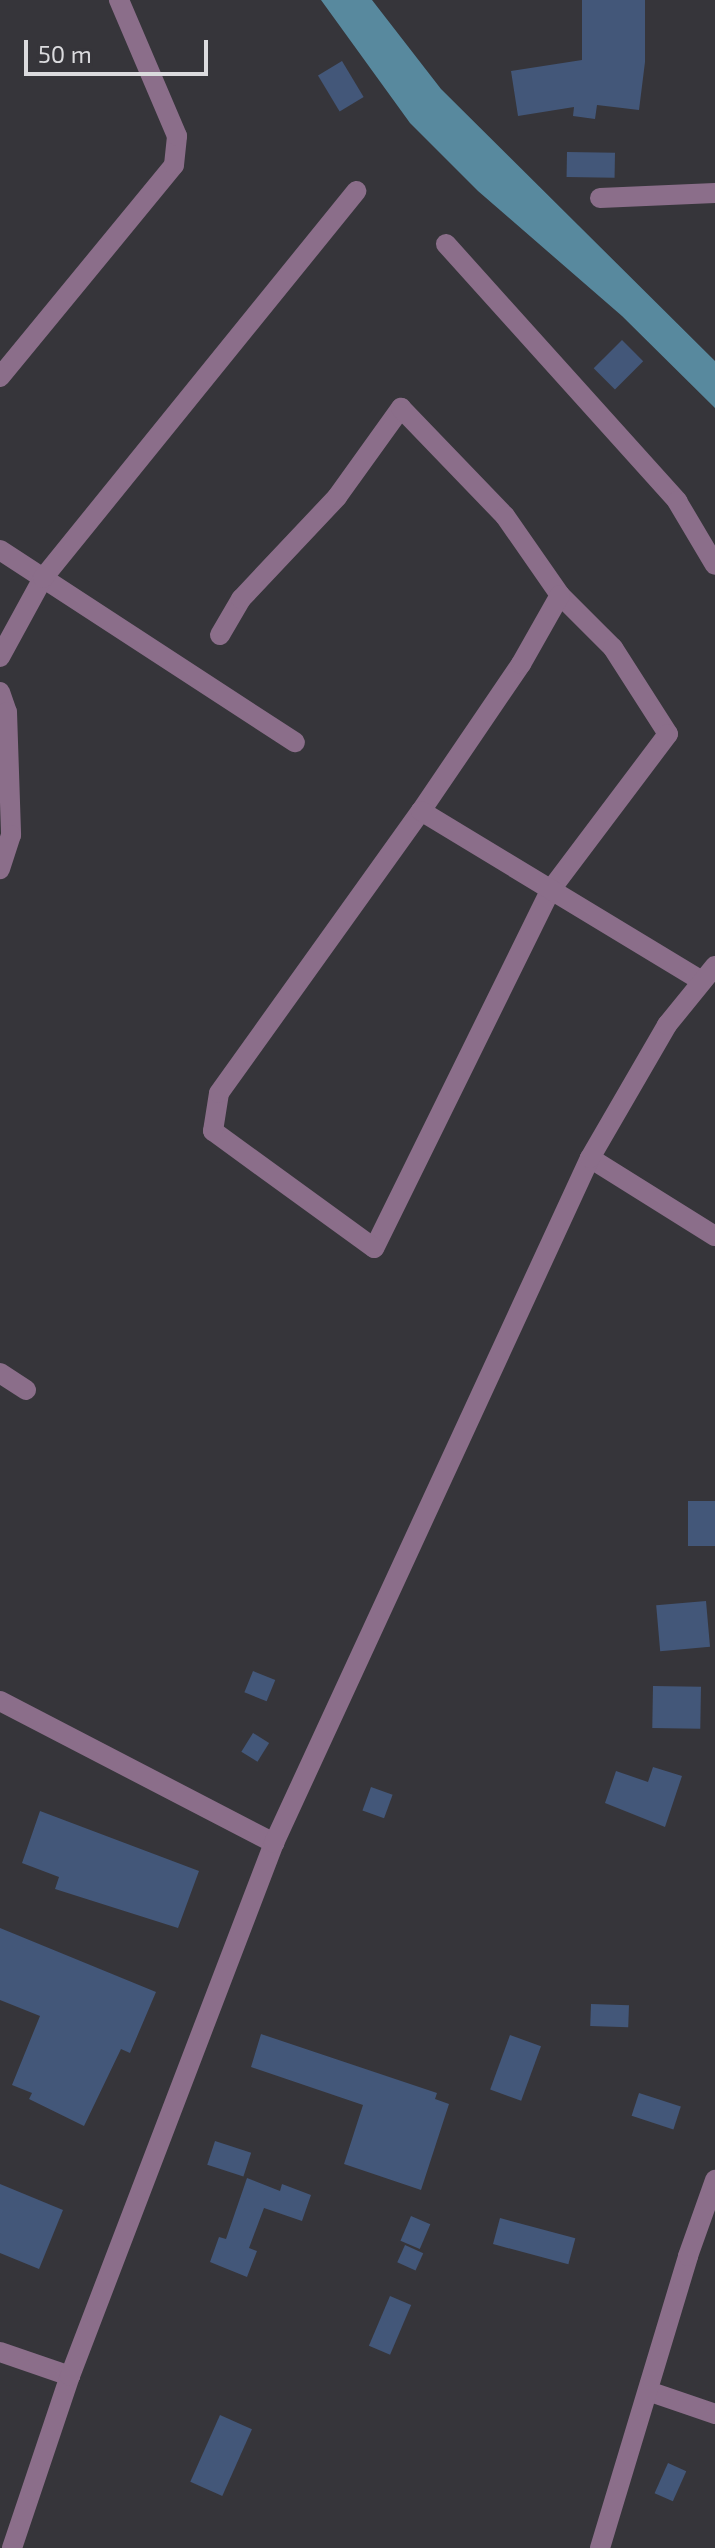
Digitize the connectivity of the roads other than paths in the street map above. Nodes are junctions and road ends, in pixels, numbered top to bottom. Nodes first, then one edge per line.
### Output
1 (119, 0) edge
2 (356, 191) dead end
3 (715, 193) edge
4 (600, 198) dead end
5 (446, 244) dead end
6 (0, 377) edge
7 (0, 550) edge
8 (715, 565) edge
9 (43, 578) junction
10 (560, 595) junction
11 (220, 635) dead end
12 (0, 657) edge
13 (0, 692) edge
14 (295, 742) dead end
15 (421, 811) junction
16 (0, 869) edge
17 (551, 889) junction
18 (708, 974) edge
19 (590, 1158) junction
20 (715, 1236) edge
21 (0, 1373) edge
22 (26, 1390) dead end
23 (0, 1701) edge
24 (274, 1843) junction
25 (715, 2180) edge
26 (0, 2352) edge
27 (70, 2376) junction
28 (648, 2391) junction
29 (715, 2414) edge
30 (12, 2548) edge
31 (600, 2548) edge

1 - 6 street
2 - 9 street
3 - 4 street
5 - 8 street
7 - 9 street
9 - 12 street
9 - 14 street
10 - 11 street
10 - 15 street
10 - 17 street
13 - 16 street
15 - 17 street
15 - 17 street
17 - 18 street
18 - 19 street
19 - 20 street
19 - 24 street
21 - 22 street
23 - 24 street
24 - 27 street
25 - 28 street
26 - 27 street
27 - 30 street
28 - 29 street
28 - 31 street

